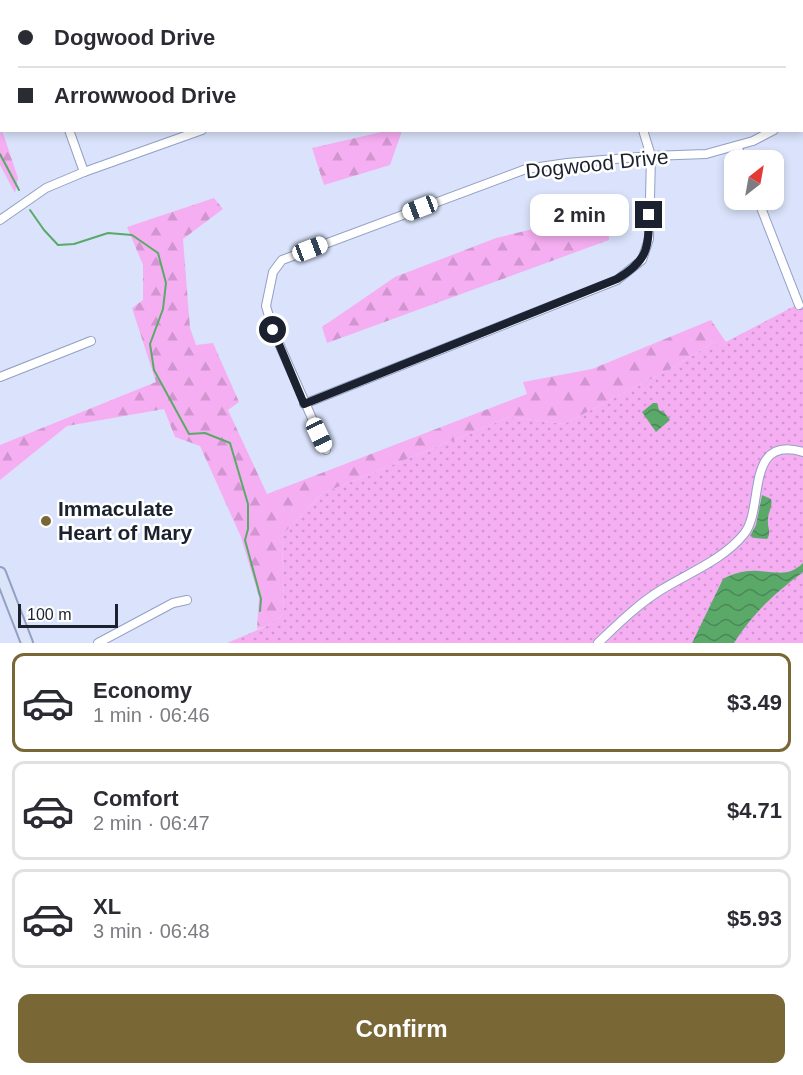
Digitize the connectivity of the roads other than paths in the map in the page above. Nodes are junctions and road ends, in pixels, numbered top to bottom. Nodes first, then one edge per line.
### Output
1 (70, 132) edge
2 (196, 132) edge
3 (645, 132) edge
4 (769, 132) edge
5 (737, 146) junction
6 (739, 150) edge
7 (651, 156) junction
8 (84, 172) junction
9 (762, 210) edge
10 (0, 220) edge
11 (799, 305) dead end
12 (91, 341) dead end
13 (0, 377) edge
14 (304, 404) junction
15 (326, 450) dead end
16 (803, 452) edge
17 (0, 573) edge
18 (187, 600) dead end
19 (27, 643) edge
20 (98, 643) edge
21 (598, 643) edge

1 - 8 street
2 - 8 street
3 - 7 street
4 - 5 street, Dogwood Drive
5 - 6 street
5 - 7 street, Dogwood Drive
7 - 14 street
7 - 14 street, Dogwood Drive
8 - 10 street
9 - 11 street
12 - 13 street
14 - 15 street, Dogwood Drive
16 - 21 street
17 - 19 main road
18 - 20 street

